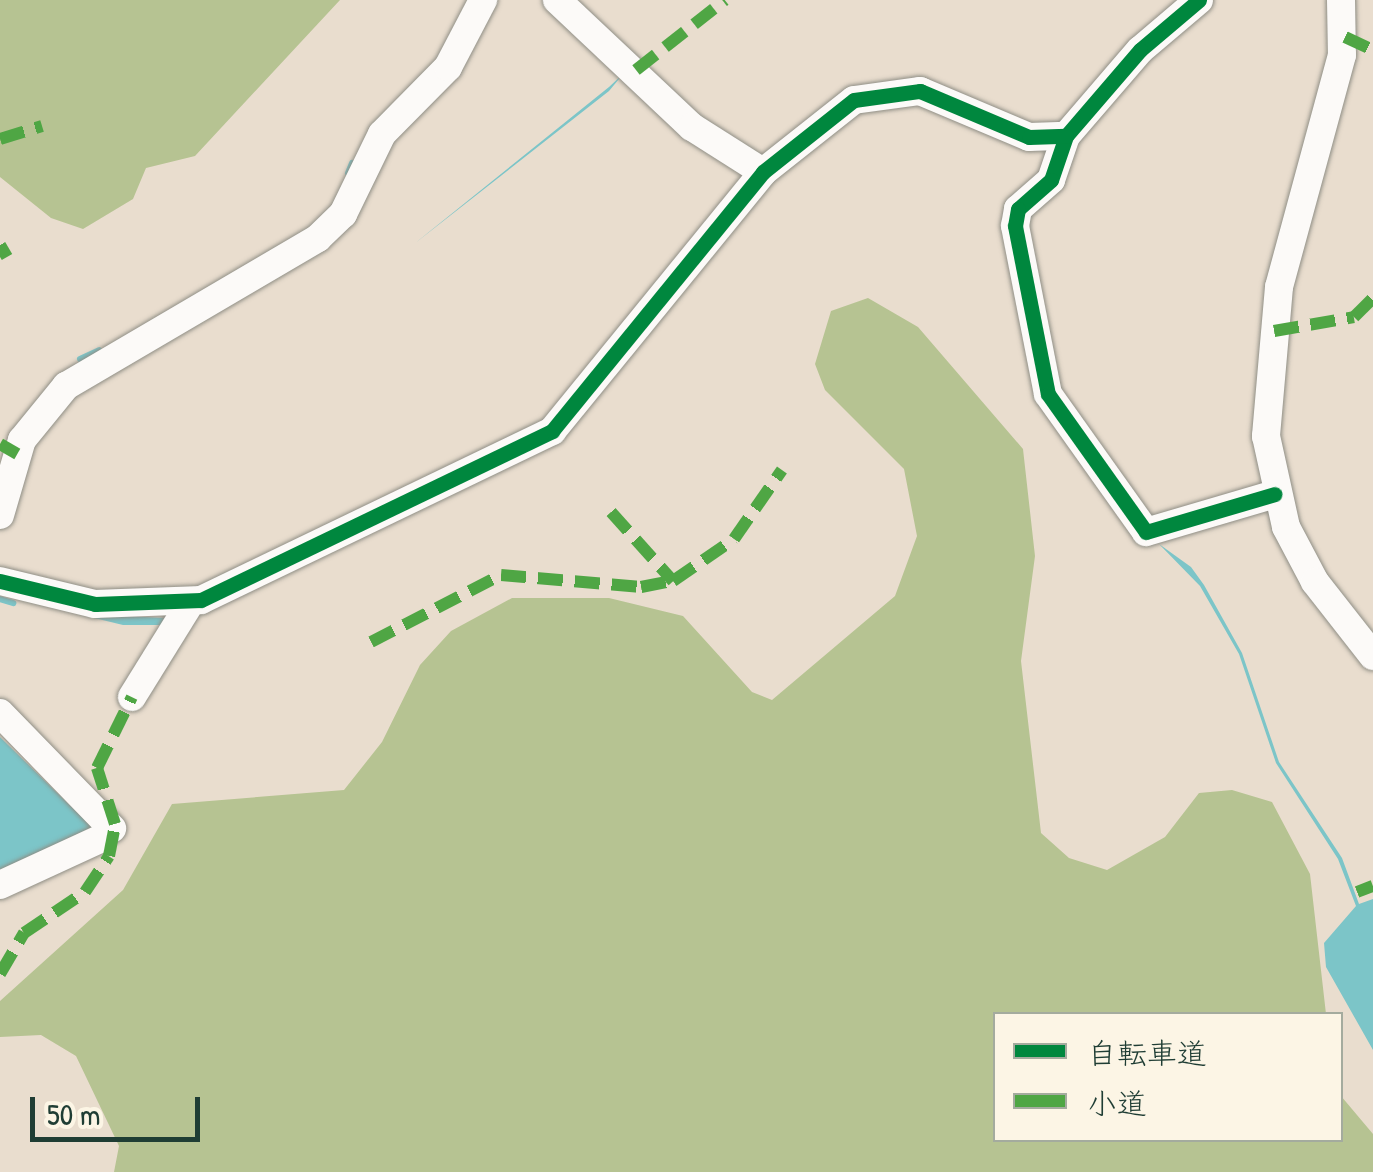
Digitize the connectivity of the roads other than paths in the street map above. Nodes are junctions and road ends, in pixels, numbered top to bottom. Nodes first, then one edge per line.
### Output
1 (483, 0) edge
2 (558, 0) edge
3 (1199, 0) edge
4 (1341, 0) edge
5 (1066, 136) junction
6 (763, 172) junction
7 (1275, 494) junction
8 (0, 515) edge
9 (0, 581) edge
10 (191, 602) junction
11 (1373, 656) edge
12 (132, 697) dead end
13 (0, 713) edge
14 (0, 885) edge

1 - 8 street
2 - 6 street
3 - 5 street
4 - 7 street
5 - 6 street
5 - 7 street
6 - 10 street
7 - 11 street
9 - 10 street
10 - 12 street
13 - 14 street

